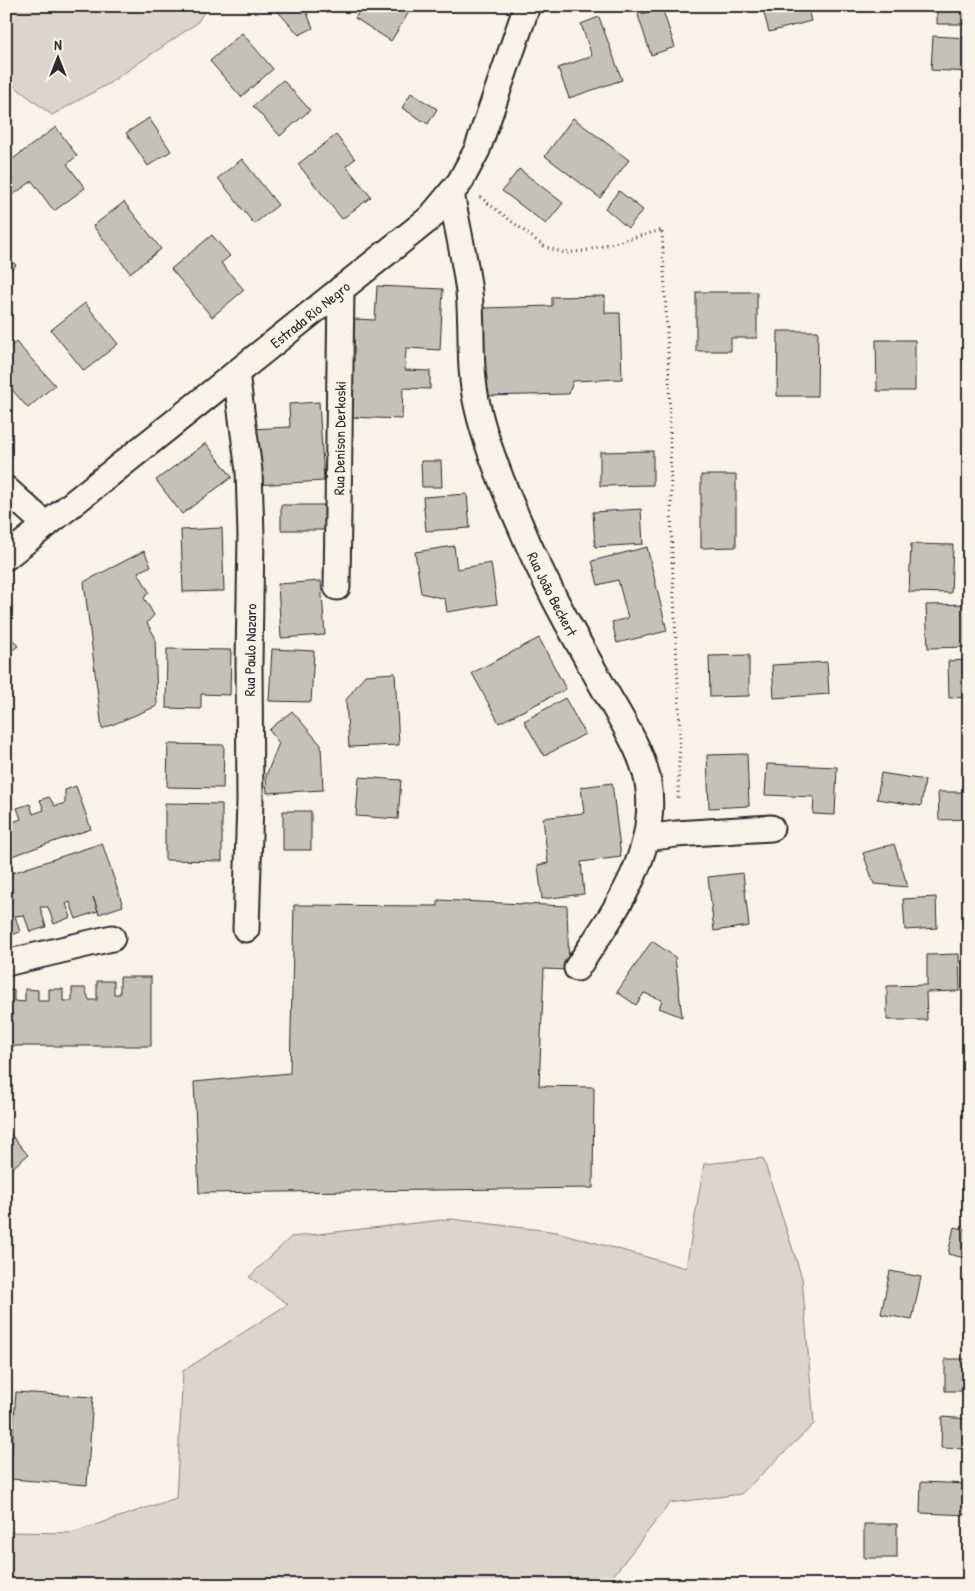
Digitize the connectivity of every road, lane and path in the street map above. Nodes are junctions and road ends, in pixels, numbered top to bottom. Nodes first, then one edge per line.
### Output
1 (527, 6) edge
2 (456, 188) junction
3 (341, 289) junction
4 (236, 373) junction
5 (6, 489) edge
6 (46, 525) junction
7 (6, 557) edge
8 (337, 587) dead end
9 (771, 828) dead end
10 (676, 834) junction
11 (647, 838) junction
12 (246, 929) dead end
13 (112, 938) dead end
14 (6, 963) edge
15 (577, 968) dead end

1 - 2 street, Estrada Rio Negro
2 - 3 street, Estrada Rio Negro
2 - 10 path
2 - 11 street, Rua João Beckert
3 - 4 street, Estrada Rio Negro
3 - 8 street, Rua Denison Derkoski
4 - 6 street, Estrada Rio Negro
4 - 12 street, Rua Paulo Nazaro
5 - 6 street
6 - 7 street, Estrada Rio Negro
9 - 10 street
10 - 11 street
11 - 15 street, Rua João Beckert
13 - 14 street

